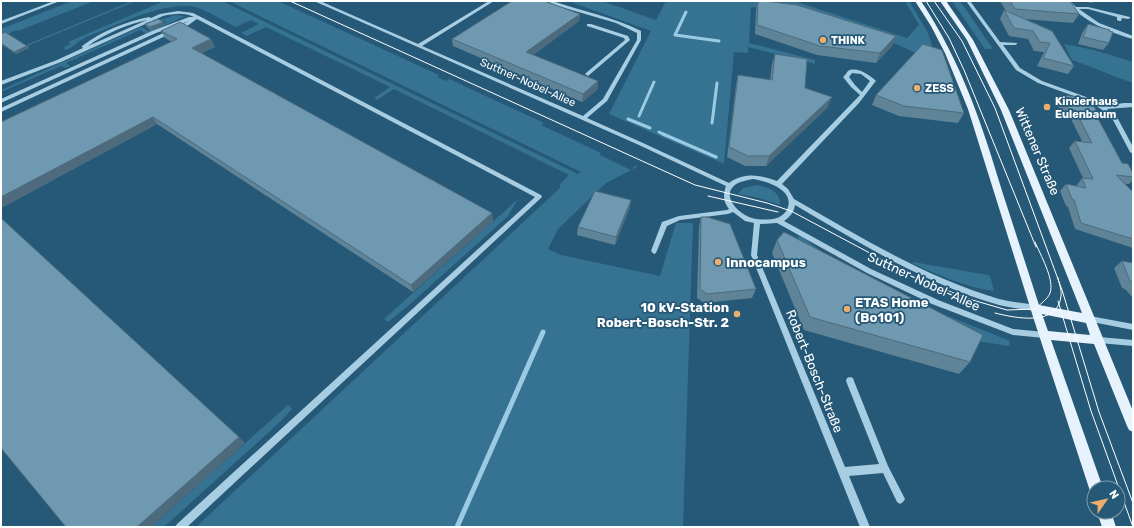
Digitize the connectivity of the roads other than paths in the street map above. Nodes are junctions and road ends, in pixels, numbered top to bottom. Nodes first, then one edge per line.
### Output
1 (58, 1) edge
2 (316, 1) edge
3 (492, 1) edge
4 (548, 1) edge
5 (918, 1) edge
6 (943, 1) edge
7 (968, 1) edge
8 (1068, 1) edge
9 (1075, 8) junction
10 (197, 17) junction
11 (1128, 18) dead end
12 (1, 23) edge
13 (590, 25) dead end
14 (1133, 38) edge
15 (999, 43) junction
16 (1015, 44) dead end
17 (419, 46) junction
18 (614, 53) junction
19 (627, 58) junction
20 (59, 60) junction
21 (588, 74) dead end
22 (1, 78) edge
23 (1, 83) edge
24 (1, 88) edge
25 (862, 94) junction
26 (1, 101) edge
27 (1133, 105) edge
28 (1104, 108) junction
29 (1, 110) edge
30 (583, 119) junction
31 (1133, 152) edge
32 (778, 184) junction
33 (730, 186) junction
34 (791, 200) junction
35 (732, 210) junction
36 (779, 220) junction
37 (757, 222) junction
38 (654, 251) dead end
39 (1035, 308) junction
40 (1090, 319) junction
41 (1133, 327) edge
42 (1044, 335) junction
43 (1099, 340) junction
44 (1133, 343) edge
45 (850, 381) dead end
46 (1133, 426) edge
47 (885, 468) junction
48 (842, 472) junction
49 (1093, 480) edge
50 (900, 499) dead end
51 (180, 527) edge
52 (865, 527) edge

1 - 12 street
2 - 17 street, Suttner-Nobel-Allee
3 - 17 street
4 - 19 street
5 - 39 main road
6 - 40 main road, Wittener Straße
7 - 15 street
8 - 9 street
9 - 11 street
9 - 14 street
10 - 20 street
10 - 26 street
10 - 29 street
10 - 51 street
13 - 18 street
15 - 16 street
15 - 28 street
17 - 30 street, Suttner-Nobel-Allee
18 - 19 street
18 - 21 street
19 - 30 street
20 - 22 street
20 - 23 street
20 - 24 street
25 - 25 street
25 - 32 street
27 - 28 street
28 - 31 street
30 - 33 street, Suttner-Nobel-Allee
32 - 33 street
32 - 34 street, Suttner-Nobel-Allee
33 - 35 street
34 - 36 street
34 - 39 street, Suttner-Nobel-Allee
35 - 37 street
35 - 38 street
36 - 37 street
36 - 42 street, Suttner-Nobel-Allee
37 - 48 street, Robert-Bosch-Straße
39 - 40 main road
39 - 42 main road
40 - 41 street
40 - 43 main road, Wittener Straße
42 - 43 main road
42 - 49 main road
43 - 44 street
43 - 46 main road, Wittener Straße
45 - 47 street
47 - 48 street
47 - 50 street
48 - 52 street, Robert-Bosch-Straße

